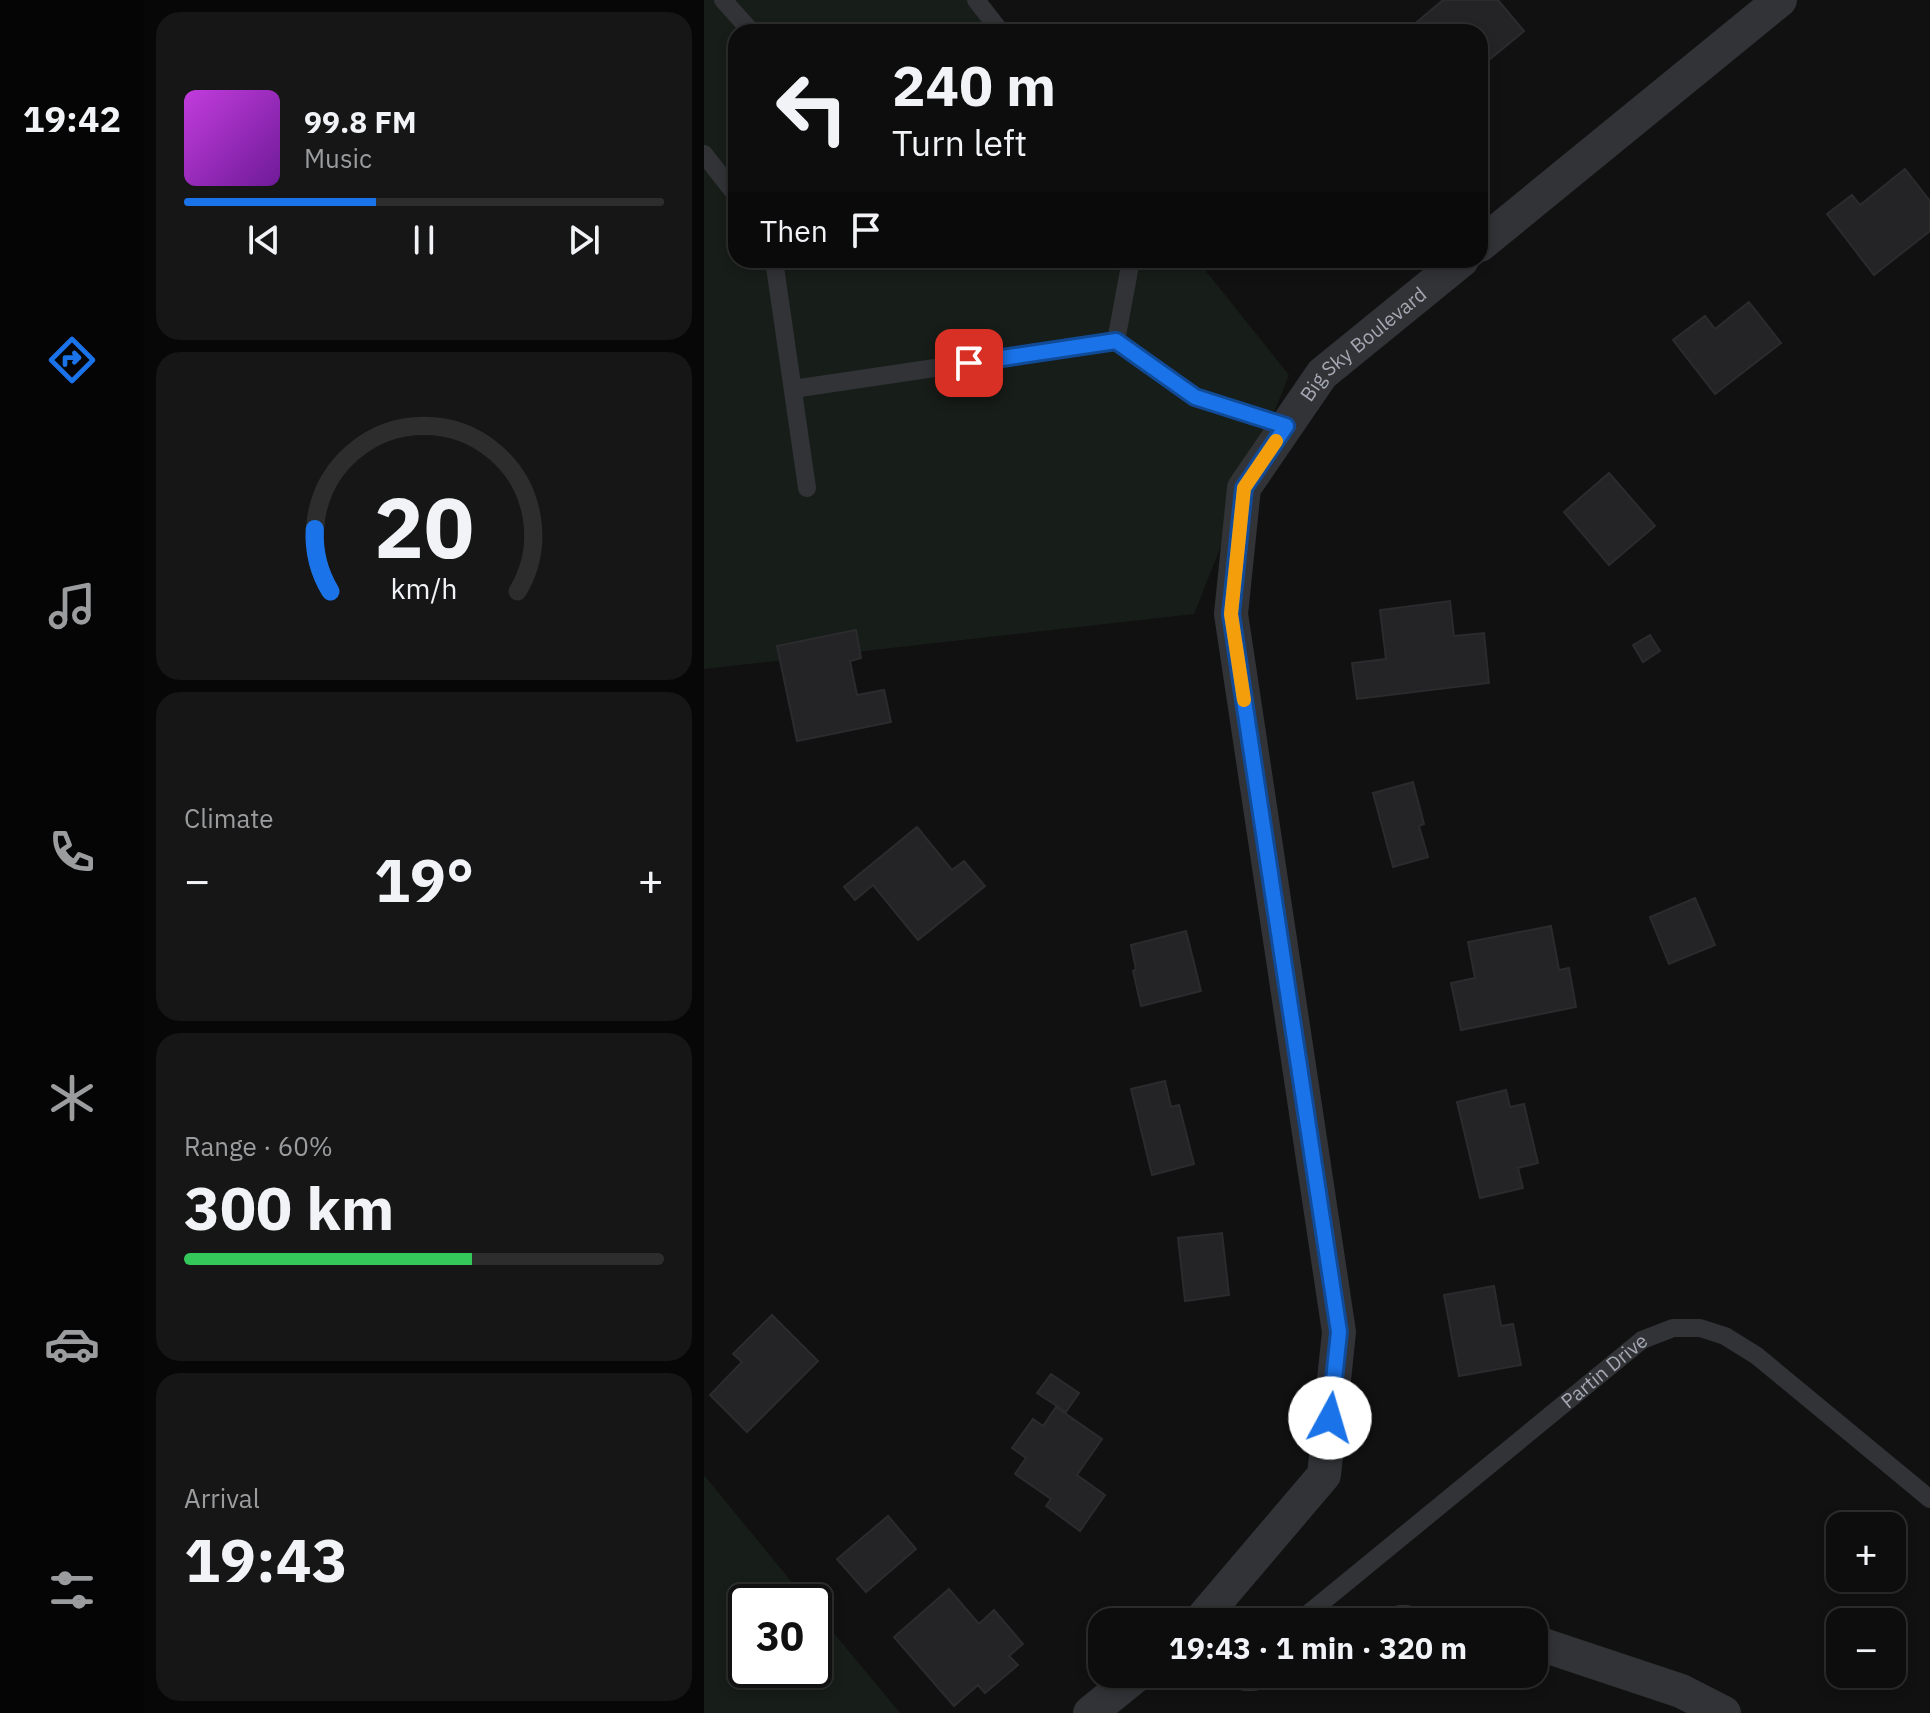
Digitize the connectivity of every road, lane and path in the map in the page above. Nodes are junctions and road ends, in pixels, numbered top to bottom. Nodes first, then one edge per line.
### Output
1 (723, 0) edge
2 (976, 0) edge
3 (1780, 0) edge
4 (745, 24) edge
5 (995, 24) edge
6 (704, 154) edge
7 (728, 185) edge
8 (1488, 238) edge
9 (775, 268) edge
10 (1130, 268) edge
11 (1452, 268) edge
12 (1116, 341) junction
13 (793, 389) junction
14 (1286, 426) junction
15 (807, 488) dead end
16 (1930, 1499) edge
17 (1211, 1608) edge
18 (1315, 1608) edge
19 (1548, 1647) edge
20 (1121, 1688) edge
21 (1090, 1713) edge
22 (1724, 1713) edge

1 - 4 lane
2 - 5 lane
3 - 8 street
6 - 7 lane
9 - 13 lane
10 - 12 lane
11 - 14 street, Big Sky Boulevard
12 - 13 lane
12 - 14 lane
13 - 15 lane
14 - 17 street, Big Sky Boulevard
16 - 18 lane, Partin Drive
19 - 22 street
20 - 21 street

